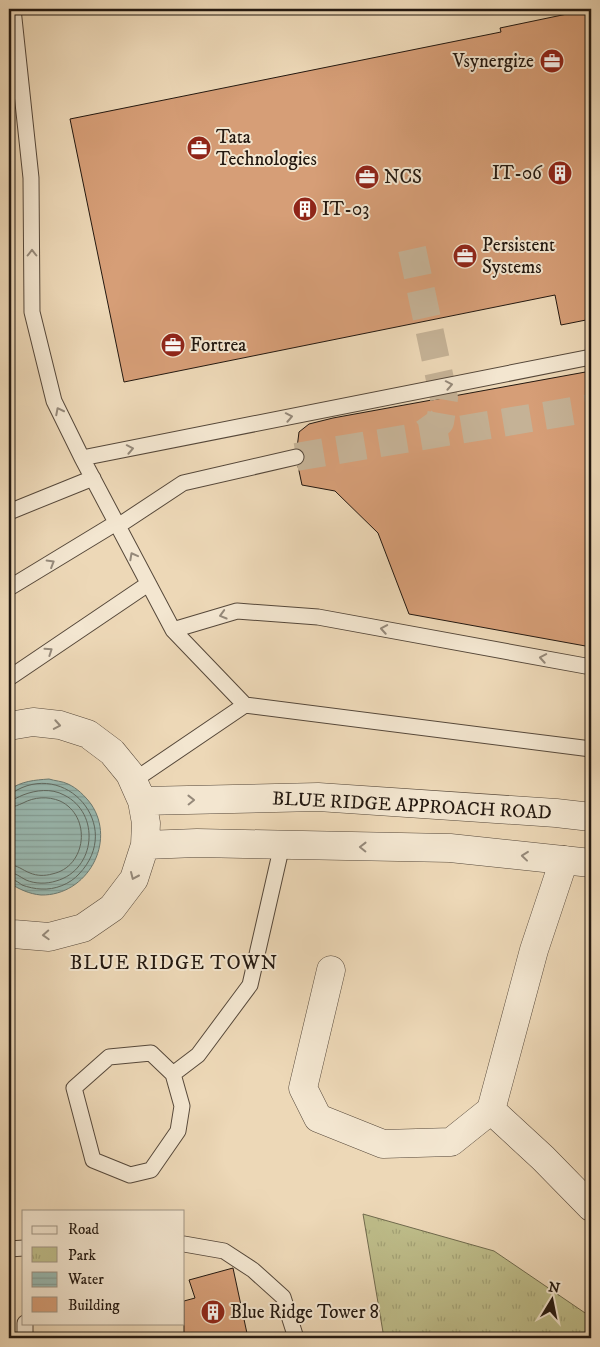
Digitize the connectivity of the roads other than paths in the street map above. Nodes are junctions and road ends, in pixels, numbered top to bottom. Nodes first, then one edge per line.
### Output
1 (13, 9) edge
2 (591, 357) edge
3 (296, 457) tunnel mouth
4 (82, 458) junction
5 (93, 478) junction
6 (9, 512) edge
7 (117, 525) junction
8 (148, 584) junction
9 (9, 588) edge
10 (173, 630) junction
11 (591, 667) edge
12 (9, 678) edge
13 (246, 705) junction
14 (9, 726) edge
15 (591, 749) edge
16 (138, 791) junction
17 (591, 817) edge
18 (145, 845) junction
19 (282, 845) junction
20 (564, 860) junction
21 (591, 863) edge
22 (10, 936) edge
23 (331, 970) dead end
24 (174, 1074) junction
25 (491, 1110) junction
26 (591, 1207) edge
27 (185, 1244) edge
28 (22, 1248) edge
29 (9, 1249) edge
30 (25, 1324) edge
31 (25, 1338) edge
32 (296, 1338) edge

4 -> 1 lane
4 -> 2 lane
3 - 7 lane
4 - 5 lane
5 - 6 lane
5 - 7 lane
8 -> 7 lane
9 -> 7 lane
8 - 10 lane
12 -> 8 lane
11 -> 10 lane
10 - 13 lane
13 - 15 lane
13 - 16 lane
14 -> 16 street
16 -> 17 street, BLUE RIDGE APPROACH ROAD
16 - 18 street
18 - 19 street
18 -> 22 street
20 -> 19 street
19 - 24 lane
20 - 21 street
20 - 25 street
23 - 25 street
24 - 24 lane
25 - 26 street
27 - 32 lane
28 - 29 lane
30 - 31 lane

